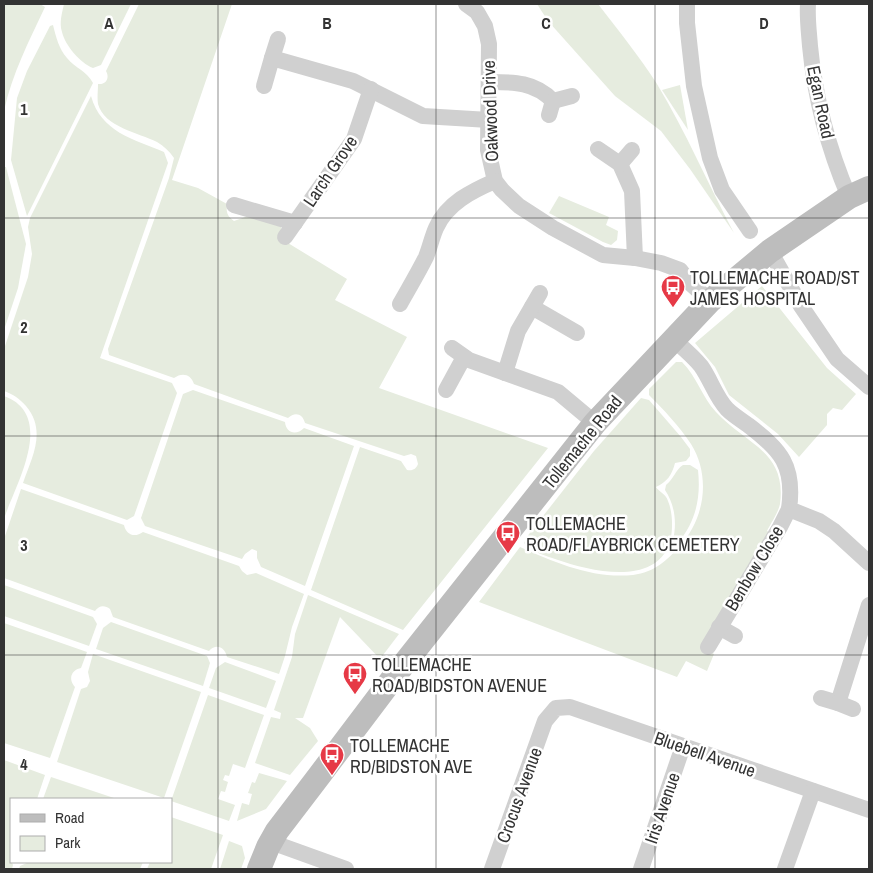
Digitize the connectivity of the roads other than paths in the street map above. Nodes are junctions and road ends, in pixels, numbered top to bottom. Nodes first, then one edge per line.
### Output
1 (466, 4) edge
2 (687, 4) edge
3 (808, 4) edge
4 (278, 39) dead end
5 (272, 58) junction
6 (490, 82) junction
7 (264, 86) dead end
8 (371, 89) junction
9 (572, 96) dead end
10 (489, 120) junction
11 (598, 149) dead end
12 (632, 150) dead end
13 (620, 164) junction
14 (494, 181) junction
15 (859, 193) edge
16 (234, 206) dead end
17 (295, 223) junction
18 (750, 231) dead end
19 (285, 238) dead end
20 (770, 251) junction
21 (635, 258) junction
22 (540, 293) dead end
23 (710, 301) junction
24 (400, 304) dead end
25 (532, 307) junction
26 (576, 333) dead end
27 (673, 339) junction
28 (505, 373) junction
29 (869, 387) edge
30 (446, 390) dead end
31 (595, 423) junction
32 (789, 509) junction
33 (869, 563) edge
34 (869, 605) edge
35 (719, 628) junction
36 (735, 636) dead end
37 (708, 647) dead end
38 (821, 698) dead end
39 (838, 703) junction
40 (853, 709) dead end
41 (545, 721) joint
42 (683, 746) junction
43 (813, 791) junction
44 (869, 810) edge
45 (271, 842) junction
46 (259, 869) edge
47 (346, 869) edge
48 (492, 869) edge
49 (641, 869) edge
50 (785, 869) edge

1 - 6 street, Oakwood Drive
2 - 18 street
3 - 15 street, Egan Road
4 - 5 street
5 - 7 street
5 - 8 street
6 - 9 street
6 - 10 street, Oakwood Drive
8 - 10 street
8 - 17 street, Larch Grove
10 - 14 street, Oakwood Drive
11 - 13 street
12 - 13 street
13 - 21 street
14 - 21 street, Oakwood Drive
14 - 24 street
15 - 20 street, Tollemache Road
16 - 17 street, Larch Grove
17 - 19 street, Larch Grove
20 - 23 street, Tollemache Road
20 - 29 street
21 - 23 street, Oakwood Drive
22 - 25 street
23 - 27 street, Tollemache Road
25 - 26 street
25 - 28 street
27 - 31 street, Tollemache Road
27 - 32 street
28 - 30 street
28 - 31 street
31 - 45 street, Tollemache Road
32 - 33 street
32 - 35 street, Benbow Close
34 - 39 street
35 - 36 street, Benbow Close
35 - 37 street, Benbow Close
38 - 39 street
39 - 40 street
41 - 42 street, Bluebell Avenue
41 - 48 street, Crocus Avenue
42 - 43 street, Bluebell Avenue
42 - 49 street, Iris Avenue
43 - 44 street, Bluebell Avenue
43 - 50 street
45 - 46 street, Tollemache Road
45 - 47 street

